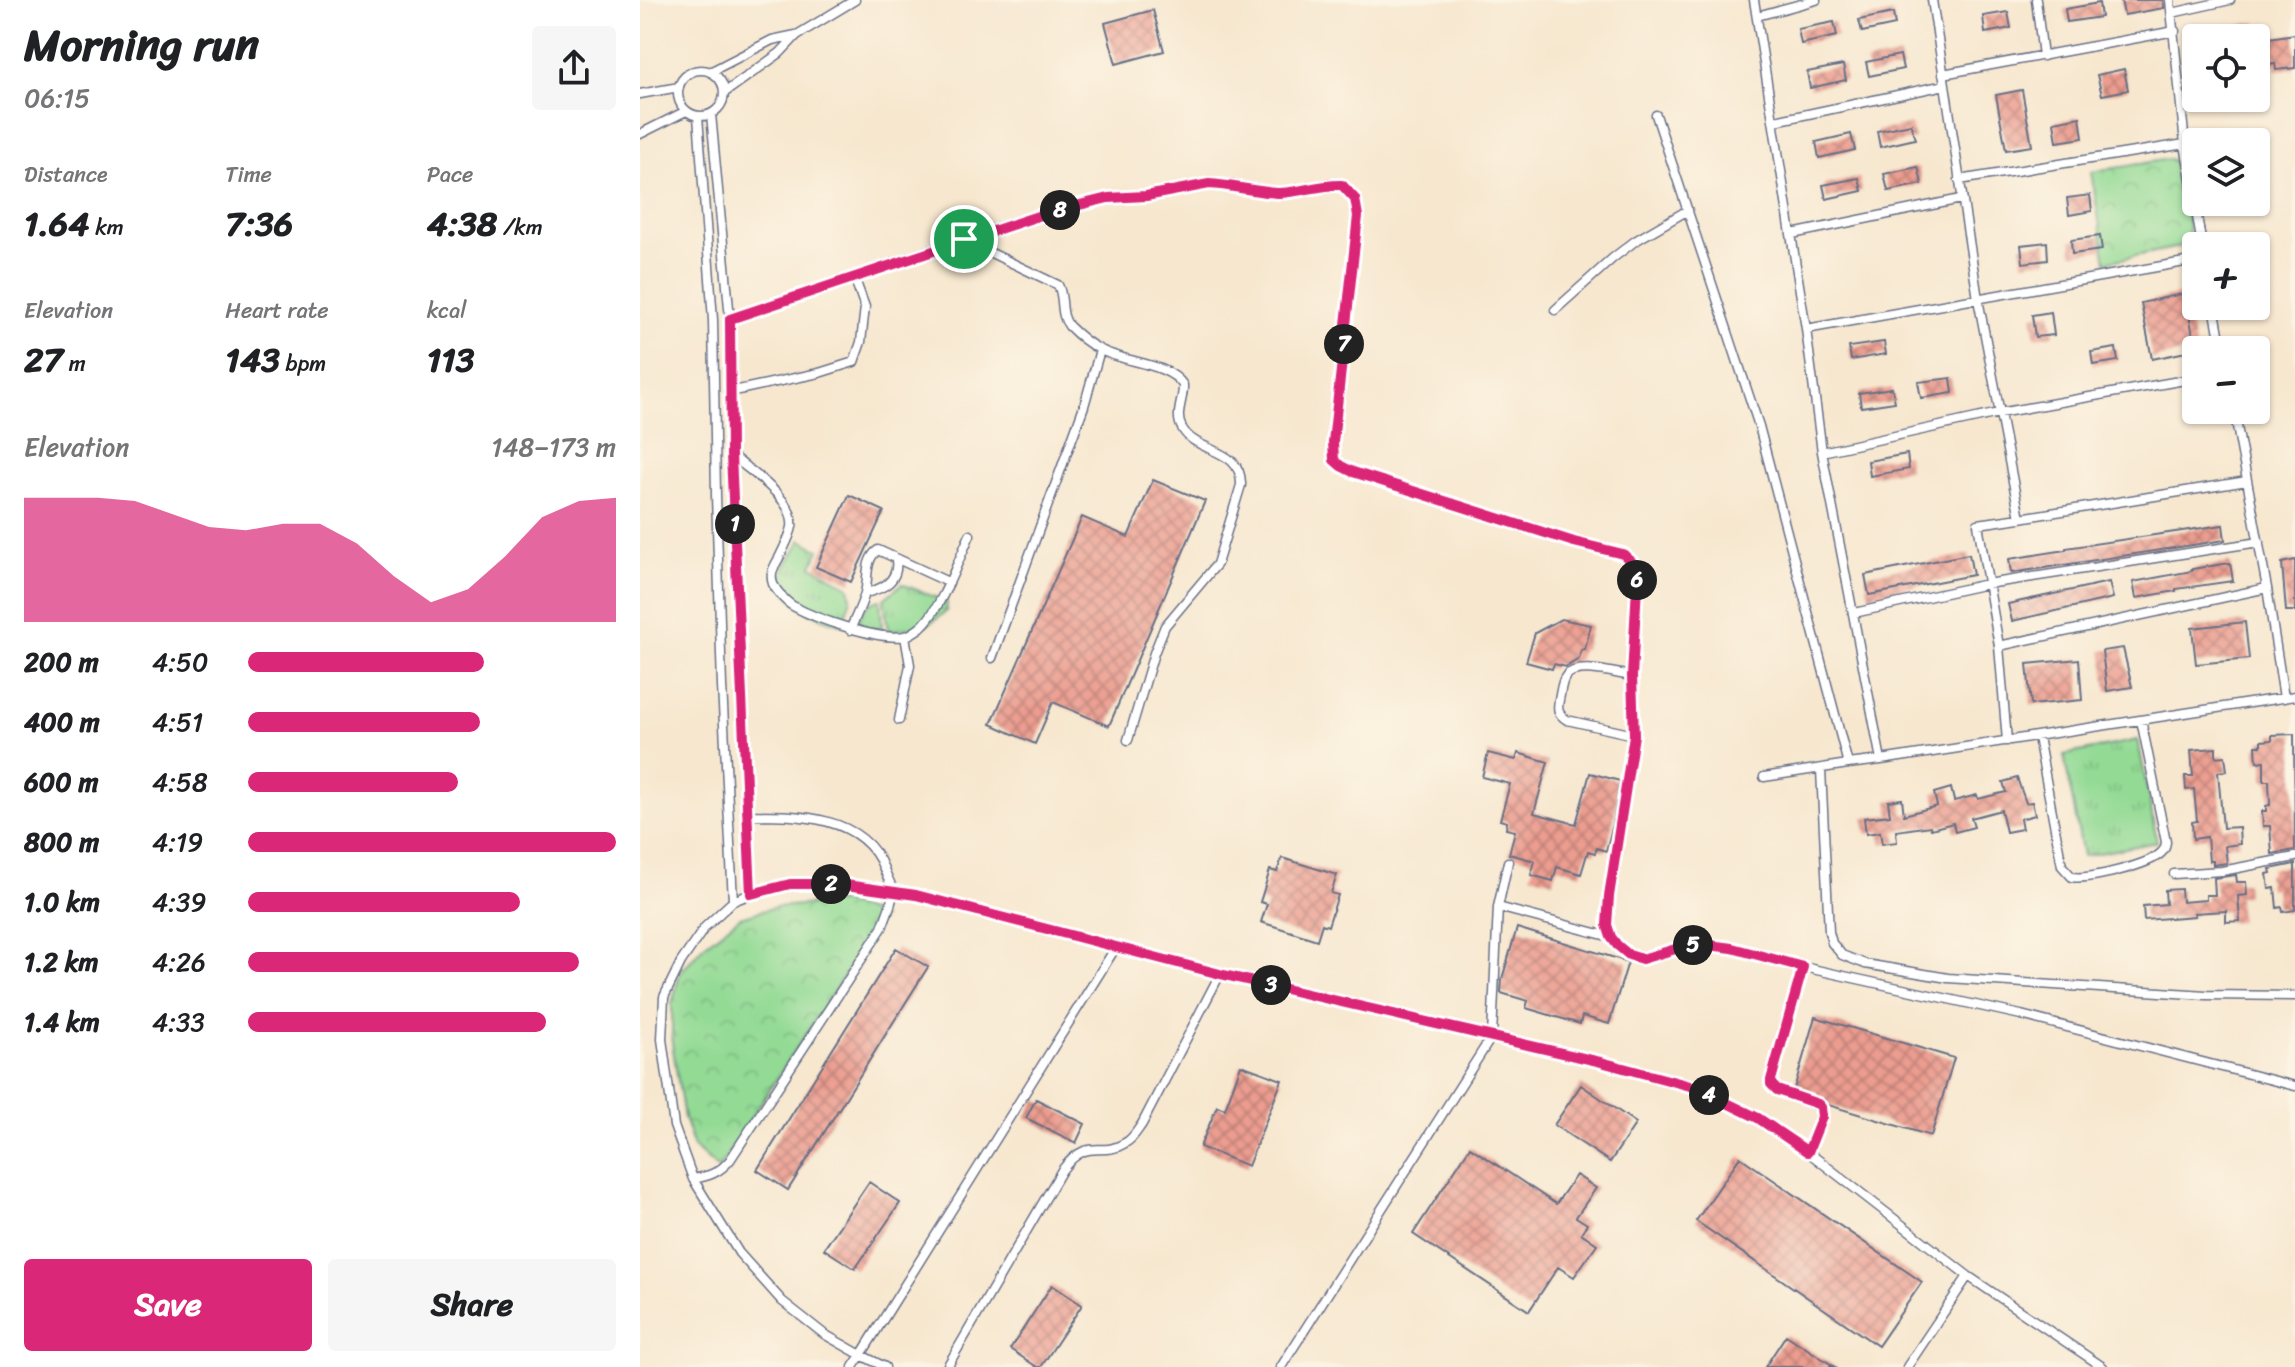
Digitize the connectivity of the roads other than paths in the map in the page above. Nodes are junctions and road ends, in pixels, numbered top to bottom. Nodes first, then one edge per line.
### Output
1 (855, 0) edge
2 (1754, 0) edge
3 (1816, 0) edge
4 (1932, 0) edge
5 (2036, 0) edge
6 (2170, 0) edge
7 (2230, 0) edge
8 (2172, 13) junction
9 (1757, 16) junction
10 (2175, 31) junction
11 (797, 35) junction
12 (2043, 56) junction
13 (710, 72) junction
14 (1943, 74) junction
15 (1945, 85) junction
16 (679, 87) junction
17 (724, 93) junction
18 (640, 94) edge
19 (686, 111) junction
20 (711, 114) junction
21 (1656, 115) dead end
22 (698, 116) junction
23 (1775, 121) junction
24 (2184, 128) edge
25 (640, 134) edge
26 (2182, 144) edge
27 (1959, 180) junction
28 (1961, 199) junction
29 (1688, 210) junction
30 (1792, 234) junction
31 (964, 239) junction
32 (2182, 263) edge
33 (854, 277) junction
34 (1978, 299) junction
35 (1555, 310) dead end
36 (730, 319) junction
37 (1806, 329) junction
38 (1100, 350) junction
39 (2182, 380) edge
40 (729, 392) junction
41 (1999, 413) junction
42 (2237, 424) edge
43 (1822, 452) junction
44 (731, 455) junction
45 (2247, 481) junction
46 (2020, 518) junction
47 (970, 535) dead end
48 (2259, 542) junction
49 (896, 560) junction
50 (948, 582) junction
51 (1987, 584) junction
52 (2267, 588) junction
53 (865, 593) junction
54 (1854, 613) junction
55 (850, 630) junction
56 (905, 636) junction
57 (1999, 646) junction
58 (992, 658) dead end
59 (1632, 676) junction
60 (2295, 696) edge
61 (2284, 698) junction
62 (899, 720) dead end
63 (2141, 720) junction
64 (1634, 735) junction
65 (2038, 737) junction
66 (1128, 740) dead end
67 (2007, 741) junction
68 (1881, 760) junction
69 (1848, 764) junction
70 (1821, 770) junction
71 (1764, 777) dead end
72 (748, 815) junction
73 (2295, 857) edge
74 (1508, 862) dead end
75 (2174, 874) dead end
76 (893, 893) junction
77 (751, 894) junction
78 (733, 901) junction
79 (1498, 907) junction
80 (1611, 937) junction
81 (1116, 947) junction
82 (1803, 967) junction
83 (1220, 974) junction
84 (2295, 996) edge
85 (1492, 1036) junction
86 (2295, 1086) edge
87 (1808, 1152) junction
88 (693, 1179) junction
89 (1968, 1276) junction
90 (861, 1355) junction
91 (853, 1367) edge
92 (885, 1367) edge
93 (947, 1367) edge
94 (1281, 1367) edge
95 (1907, 1367) edge
96 (2103, 1367) edge

1 - 11 lane
2 - 9 lane
3 - 9 lane
4 - 14 lane
5 - 12 lane
6 - 8 lane
7 - 8 lane
8 - 10 lane
9 - 23 lane
10 - 12 lane
10 - 24 lane
11 - 13 lane
11 - 17 lane
12 - 14 lane
13 - 16 lane
13 - 17 lane
14 - 15 lane
15 - 23 lane
15 - 27 lane
16 - 18 lane
16 - 19 lane
17 - 20 lane
19 - 22 lane
19 - 25 lane
20 - 22 lane
20 - 36 lane
21 - 29 lane
22 - 78 lane
23 - 30 lane
26 - 27 lane
27 - 28 lane
28 - 30 lane
28 - 34 lane
29 - 35 lane
29 - 69 lane
30 - 37 lane
31 - 33 lane
31 - 38 lane
31 - 59 lane
32 - 34 lane
33 - 36 lane
33 - 40 lane
34 - 37 lane
34 - 41 lane
36 - 40 lane
37 - 43 lane
38 - 58 lane
38 - 66 lane
39 - 41 lane
40 - 44 lane
41 - 43 lane
41 - 46 lane
42 - 45 lane
43 - 54 lane
44 - 55 lane
44 - 72 lane
45 - 46 lane
45 - 48 lane
46 - 51 lane
47 - 50 lane
48 - 51 lane
48 - 52 lane
49 - 50 lane
49 - 53 lane
49 - 53 lane
50 - 56 lane
51 - 54 lane
51 - 57 lane
52 - 57 lane
52 - 61 lane
53 - 55 lane
54 - 68 lane
55 - 56 lane
56 - 62 lane
57 - 67 lane
59 - 64 lane
59 - 64 lane
60 - 61 lane
61 - 63 lane
63 - 65 lane
63 - 65 lane
64 - 80 lane
65 - 67 lane
67 - 68 lane
68 - 69 lane
69 - 70 lane
70 - 71 lane
70 - 84 lane
72 - 76 lane
72 - 77 lane
73 - 75 lane
74 - 79 lane
76 - 77 lane
76 - 81 lane
76 - 88 lane
77 - 78 lane
78 - 88 lane
79 - 80 lane
79 - 85 lane
80 - 82 lane
81 - 83 lane
81 - 90 lane
82 - 86 lane
82 - 87 lane
83 - 85 lane
83 - 93 lane
85 - 87 lane
85 - 94 lane
87 - 89 lane
88 - 90 lane
89 - 95 lane
89 - 96 lane
90 - 91 lane
90 - 92 lane

